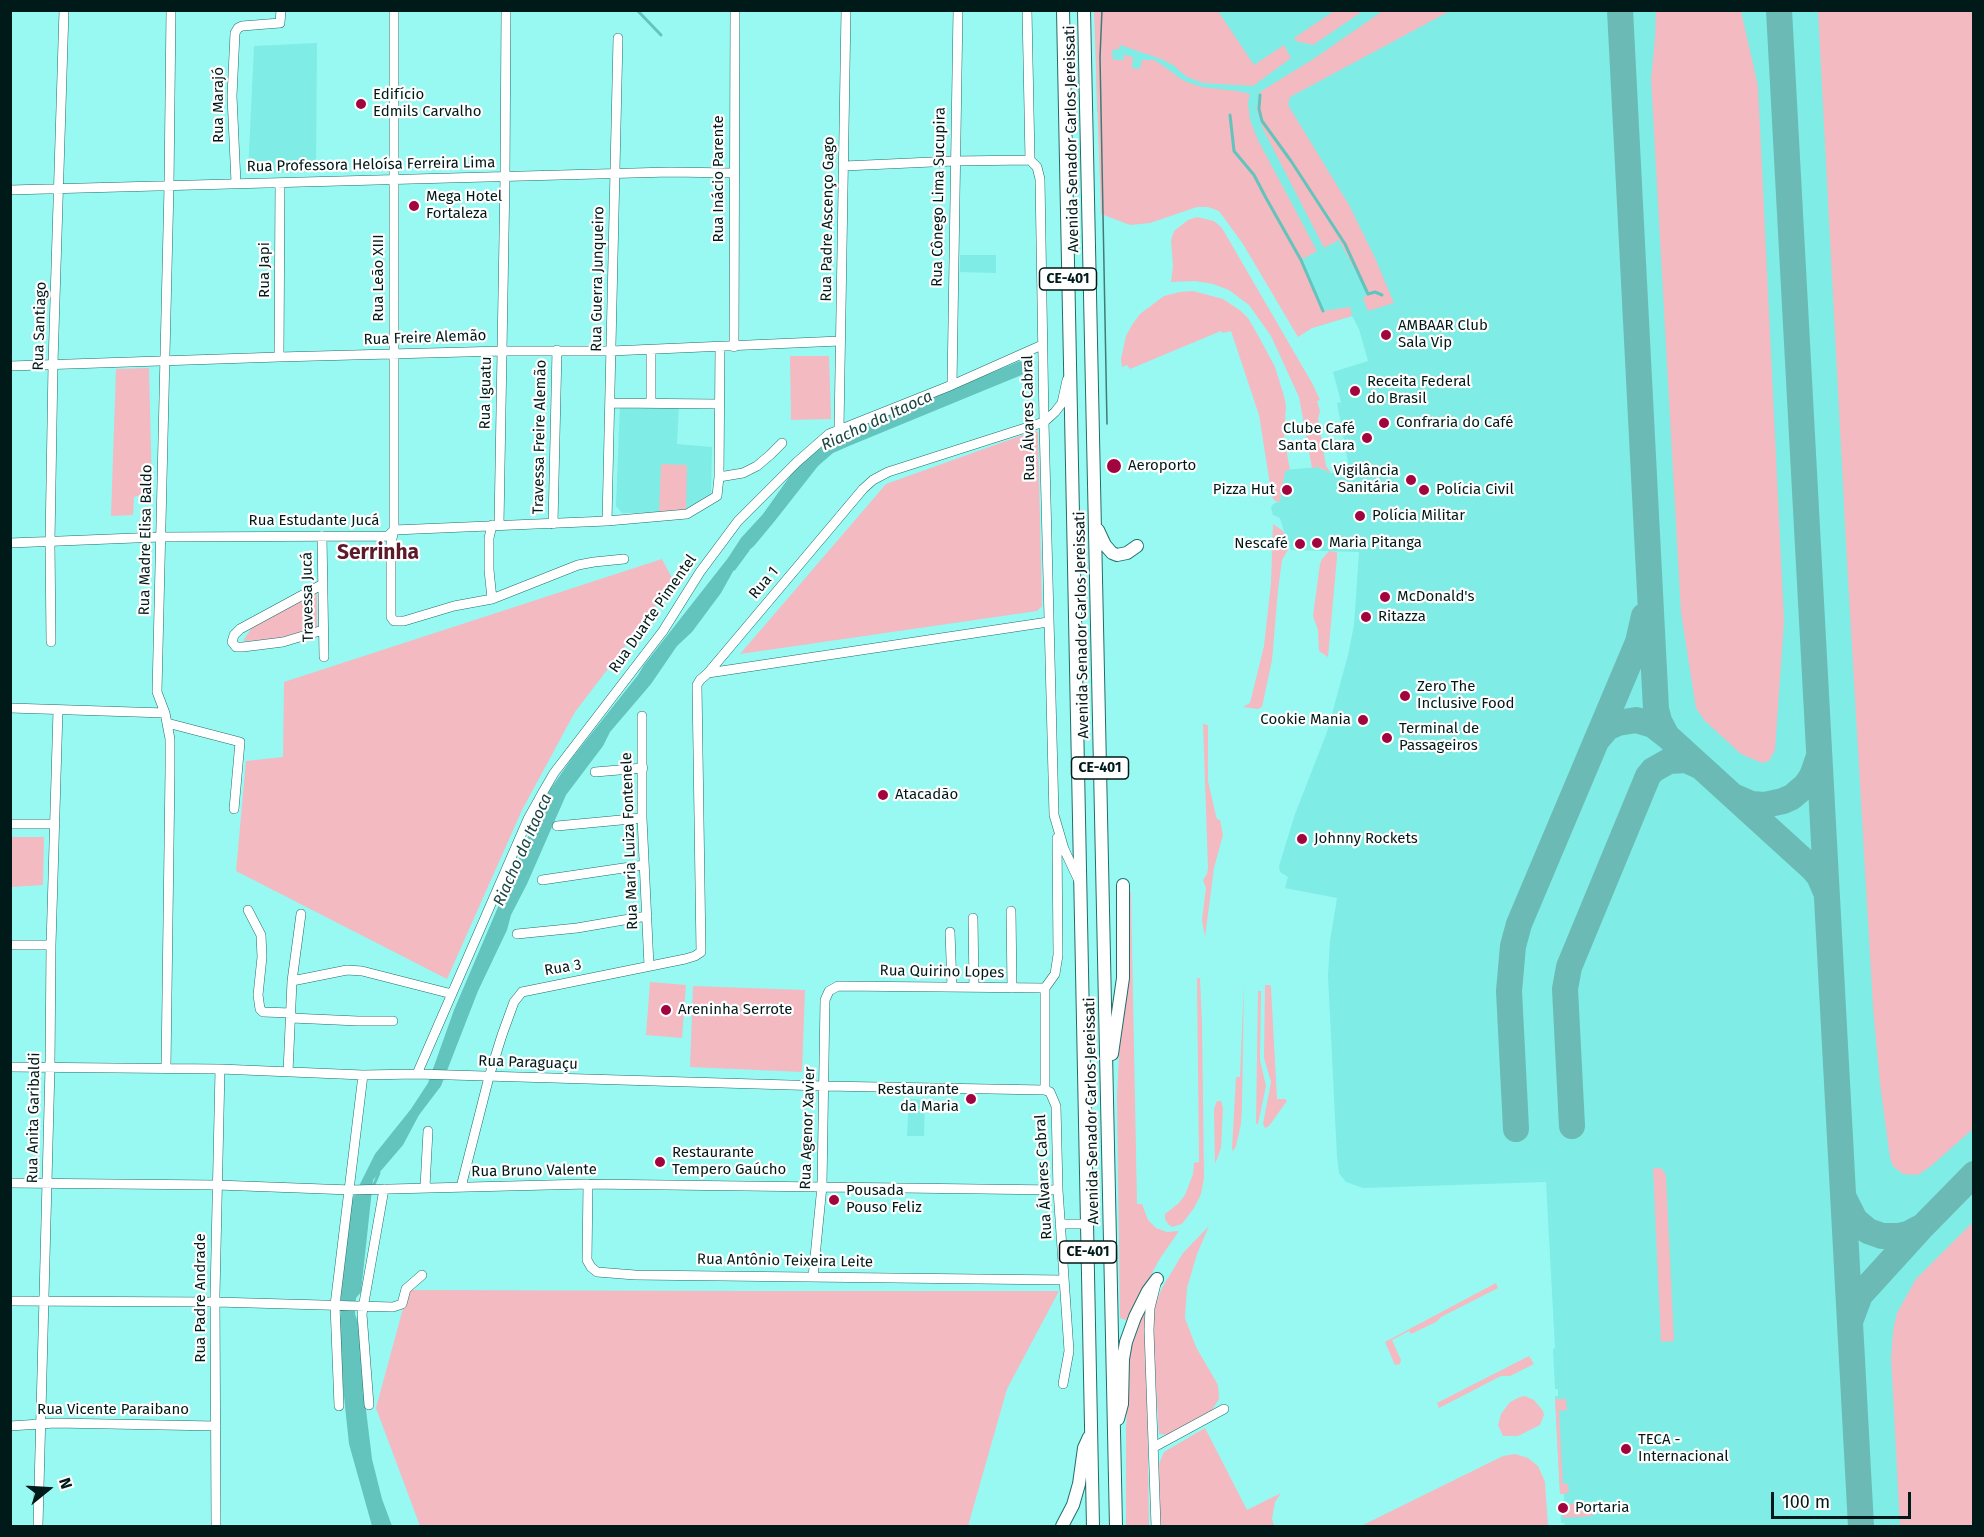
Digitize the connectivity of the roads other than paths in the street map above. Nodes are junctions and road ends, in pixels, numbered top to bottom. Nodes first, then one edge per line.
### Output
1 (64, 10) edge
2 (171, 10) edge
3 (281, 10) edge
4 (394, 10) edge
5 (506, 10) edge
6 (735, 10) edge
7 (846, 10) edge
8 (958, 10) edge
9 (1027, 10) edge
10 (1084, 10) edge
11 (1061, 14) edge
12 (618, 38) dead end
13 (1030, 160) junction
14 (954, 161) junction
15 (844, 166) junction
16 (733, 173) junction
17 (616, 174) junction
18 (505, 177) junction
19 (394, 180) junction
20 (236, 183) junction
21 (280, 183) junction
22 (170, 186) junction
23 (59, 188) junction
24 (10, 190) edge
25 (840, 341) junction
26 (1042, 345) junction
27 (720, 347) junction
28 (734, 347) junction
29 (557, 350) junction
30 (651, 350) junction
31 (502, 351) junction
32 (611, 351) junction
33 (393, 354) junction
34 (279, 357) junction
35 (165, 362) junction
36 (53, 364) junction
37 (10, 366) edge
38 (1070, 369) junction
39 (952, 384) junction
40 (610, 403) junction
41 (651, 403) junction
42 (719, 404) junction
43 (1044, 422) junction
44 (839, 429) junction
45 (782, 442) dead end
46 (719, 477) junction
47 (607, 521) junction
48 (1095, 522) junction
49 (553, 524) junction
50 (495, 525) junction
51 (394, 530) junction
52 (322, 536) junction
53 (160, 537) junction
54 (50, 542) junction
55 (10, 543) edge
56 (1137, 546) dead end
57 (624, 559) dead end
58 (323, 584) junction
59 (492, 599) junction
60 (1048, 622) junction
61 (323, 630) junction
62 (51, 642) dead end
63 (324, 657) dead end
64 (708, 673) junction
65 (10, 708) edge
66 (58, 710) junction
67 (642, 716) dead end
68 (166, 718) junction
69 (643, 768) junction
70 (595, 772) dead end
71 (234, 810) dead end
72 (642, 818) junction
73 (10, 824) edge
74 (55, 824) junction
75 (557, 826) dead end
76 (1057, 830) junction
77 (644, 865) junction
78 (542, 880) dead end
79 (1079, 881) junction
80 (1123, 885) dead end
81 (248, 910) dead end
82 (1011, 911) dead end
83 (301, 914) dead end
84 (647, 916) junction
85 (973, 918) dead end
86 (950, 932) dead end
87 (517, 934) dead end
88 (10, 945) edge
89 (51, 945) junction
90 (699, 954) joint
91 (649, 966) junction
92 (292, 981) junction
93 (838, 986) joint
94 (952, 987) junction
95 (974, 987) junction
96 (1012, 988) junction
97 (1045, 988) junction
98 (452, 994) junction
99 (291, 1015) junction
100 (393, 1021) dead end
101 (10, 1067) edge
102 (50, 1067) junction
103 (166, 1068) junction
104 (220, 1069) junction
105 (288, 1072) junction
106 (420, 1074) junction
107 (363, 1075) junction
108 (489, 1077) junction
109 (824, 1086) junction
110 (1107, 1088) junction
111 (1045, 1090) junction
112 (429, 1131) dead end
113 (10, 1183) edge
114 (47, 1184) junction
115 (588, 1184) junction
116 (218, 1185) junction
117 (822, 1186) junction
118 (461, 1187) junction
119 (425, 1188) junction
120 (350, 1189) junction
121 (382, 1189) junction
122 (1058, 1190) junction
123 (1060, 1224) junction
124 (1087, 1224) junction
125 (422, 1275) dead end
126 (813, 1277) junction
127 (1157, 1279) joint
128 (1064, 1280) junction
129 (44, 1300) junction
130 (10, 1301) edge
131 (216, 1302) junction
132 (361, 1305) junction
133 (337, 1306) junction
134 (1064, 1384) dead end
135 (369, 1405) dead end
136 (339, 1406) dead end
137 (1224, 1410) dead end
138 (40, 1425) junction
139 (10, 1426) edge
140 (216, 1426) junction
141 (1092, 1431) junction
142 (1154, 1447) junction
143 (1115, 1456) junction
144 (38, 1527) edge
145 (216, 1527) edge
146 (1062, 1527) edge
147 (1093, 1527) edge
148 (1116, 1527) edge
149 (1156, 1527) edge

1 - 23 street, Rua Santiago
2 - 22 street, Rua Madre Elisa Baldo
3 - 20 street, Rua Marajó
4 - 19 street, Rua Leão XIII
5 - 18 street, Rua Iguatu
6 - 16 street, Rua Inácio Parente
7 - 15 street, Rua Padre Ascenço Gago
8 - 14 street, Rua Cônego Lima Sucupira
9 - 13 street, Rua Álvares Cabral
10 - 48 main road, Avenida Senador Carlos Jereissati / CE-401
11 - 38 main road, Avenida Senador Carlos Jereissati / CE-401
12 - 17 street, Rua Guerra Junqueiro
13 - 14 street
13 - 26 street, Rua Álvares Cabral
14 - 15 street
14 - 39 street, Rua Cônego Lima Sucupira
15 - 25 street, Rua Padre Ascenço Gago
16 - 17 street, Rua Professora Heloísa Ferreira Lima
16 - 28 street, Rua Inácio Parente
17 - 18 street, Rua Professora Heloísa Ferreira Lima
17 - 32 street, Rua Guerra Junqueiro
18 - 19 street, Rua Professora Heloísa Ferreira Lima
18 - 31 street, Rua Iguatu
19 - 21 street, Rua Professora Heloísa Ferreira Lima
19 - 33 street, Rua Leão XIII
20 - 21 street, Rua Professora Heloísa Ferreira Lima
20 - 22 street, Rua Professora Heloísa Ferreira Lima
21 - 34 street, Rua Japi
22 - 23 street, Rua Professora Heloísa Ferreira Lima
22 - 35 street, Rua Madre Elisa Baldo
23 - 24 street, Rua Professora Heloísa Ferreira Lima
23 - 36 street, Rua Santiago
25 - 28 street, Rua Freire Alemão
25 - 44 street, Rua Padre Ascenço Gago
26 - 39 street, Rua Duarte Pimentel
26 - 43 street, Rua Álvares Cabral
27 - 28 street, Rua Freire Alemão
27 - 30 street, Rua Freire Alemão
27 - 42 street
29 - 31 street, Rua Freire Alemão
29 - 32 street, Rua Freire Alemão
29 - 49 street, Travessa Freire Alemão
30 - 32 street, Rua Freire Alemão
30 - 41 street
31 - 33 street, Rua Freire Alemão
31 - 50 street, Rua Iguatu
32 - 40 street, Rua Guerra Junqueiro
33 - 34 street, Rua Freire Alemão
33 - 51 street, Rua Leão XIII
34 - 35 street, Rua Freire Alemão
35 - 36 street, Rua Freire Alemão
35 - 53 street, Rua Madre Elisa Baldo
36 - 37 street, Rua Freire Alemão
36 - 54 street, Rua Santiago
38 - 43 street
38 - 79 main road, Avenida Senador Carlos Jereissati / CE-401
39 - 44 street, Rua Duarte Pimentel
40 - 41 street
40 - 47 street, Rua Guerra Junqueiro
41 - 42 street
42 - 46 street
43 - 60 street, Rua Álvares Cabral
43 - 64 street, Rua 1
44 - 98 street, Rua Duarte Pimentel
45 - 46 street
46 - 47 street, Rua Estudante Jucá
47 - 49 street, Rua Estudante Jucá
48 - 56 main road
48 - 110 main road, Avenida Senador Carlos Jereissati / CE-401
49 - 50 street, Rua Estudante Jucá
50 - 51 street, Rua Estudante Jucá
50 - 59 street, Rua Iguatu
51 - 52 street, Rua Estudante Jucá
51 - 59 street, Rua Leão XIII
52 - 53 street, Rua Estudante Jucá
52 - 58 street, Travessa Jucá
53 - 54 street, Rua Estudante Jucá
53 - 68 street, Rua Madre Elisa Baldo
54 - 55 street, Rua Estudante Jucá
54 - 62 street, Rua Santiago
57 - 59 street
58 - 61 street, Travessa Jucá
58 - 61 street
60 - 64 street
60 - 76 street, Rua Álvares Cabral
61 - 63 street, Travessa Jucá
64 - 90 street, Rua 1
65 - 66 street
66 - 68 street
66 - 74 street, Rua Anita Garibaldi
67 - 69 street, Rua Maria Luiza Fontenele
68 - 71 street
68 - 103 street, Rua Madre Elisa Baldo
69 - 70 street
69 - 72 street, Rua Maria Luiza Fontenele
72 - 75 street
72 - 77 street, Rua Maria Luiza Fontenele
73 - 74 street
74 - 89 street, Rua Anita Garibaldi
76 - 79 street, Rua Álvares Cabral
76 - 97 street, Rua Álvares Cabral
77 - 78 street
77 - 84 street, Rua Maria Luiza Fontenele
79 - 124 main road, Avenida Senador Carlos Jereissati / CE-401
80 - 110 main road
81 - 99 street
82 - 96 street
83 - 92 street
84 - 87 street
84 - 91 street, Rua Maria Luiza Fontenele
85 - 95 street
86 - 94 street
88 - 89 street
89 - 102 street, Rua Anita Garibaldi
90 - 91 street, Rua 3
91 - 108 street, Rua 3
92 - 98 street
92 - 99 street
93 - 94 street, Rua Quirino Lopes
93 - 109 street, Rua Agenor Xavier
94 - 95 street, Rua Quirino Lopes
95 - 96 street, Rua Quirino Lopes
96 - 97 street, Rua Quirino Lopes
97 - 111 street, Rua Álvares Cabral
98 - 106 street, Rua Duarte Pimentel
99 - 100 street
99 - 105 street
101 - 102 street, Rua Paraguaçu
102 - 103 street, Rua Paraguaçu
102 - 114 street, Rua Anita Garibaldi
103 - 104 street, Rua Paraguaçu
104 - 105 street, Rua Paraguaçu
104 - 116 street, Rua Padre Andrade
105 - 107 street, Rua Paraguaçu
106 - 107 street, Rua Paraguaçu
106 - 108 street, Rua Paraguaçu
107 - 120 street
108 - 109 street, Rua Paraguaçu
108 - 118 street
109 - 111 street, Rua Paraguaçu
109 - 117 street, Rua Agenor Xavier
110 - 143 main road, Avenida Senador Carlos Jereissati / CE-401
111 - 122 street, Rua Álvares Cabral
112 - 119 street
113 - 114 street, Rua Bruno Valente
114 - 116 street, Rua Bruno Valente
114 - 129 street, Rua Anita Garibaldi
115 - 117 street, Rua Bruno Valente
115 - 118 street, Rua Bruno Valente
115 - 126 street, Rua Antônio Teixeira Leite
116 - 120 street, Rua Bruno Valente
116 - 131 street, Rua Padre Andrade
117 - 122 street, Rua Bruno Valente
117 - 126 street, Rua Agenor Xavier
118 - 119 street, Rua Bruno Valente
119 - 121 street, Rua Bruno Valente
120 - 121 street, Rua Bruno Valente
120 - 133 street
121 - 132 street
122 - 123 street, Rua Álvares Cabral
123 - 124 street
123 - 128 street, Rua Álvares Cabral
124 - 141 main road, Avenida Senador Carlos Jereissati / CE-401
125 - 132 street
126 - 128 street, Rua Antônio Teixeira Leite
127 - 142 street
127 - 143 main road
128 - 134 street, Rua Álvares Cabral
129 - 130 street
129 - 131 street
129 - 138 street, Rua Anita Garibaldi
131 - 133 street
131 - 140 street, Rua Padre Andrade
132 - 133 street
132 - 135 street
133 - 136 street
137 - 142 street
138 - 139 street, Rua Vicente Paraibano
138 - 140 street, Rua Vicente Paraibano
138 - 144 street, Rua Anita Garibaldi
140 - 145 street, Rua Padre Andrade
141 - 146 main road
141 - 147 main road, Avenida Senador Carlos Jereissati / CE-401
142 - 149 street
143 - 148 main road, Avenida Senador Carlos Jereissati / CE-401

